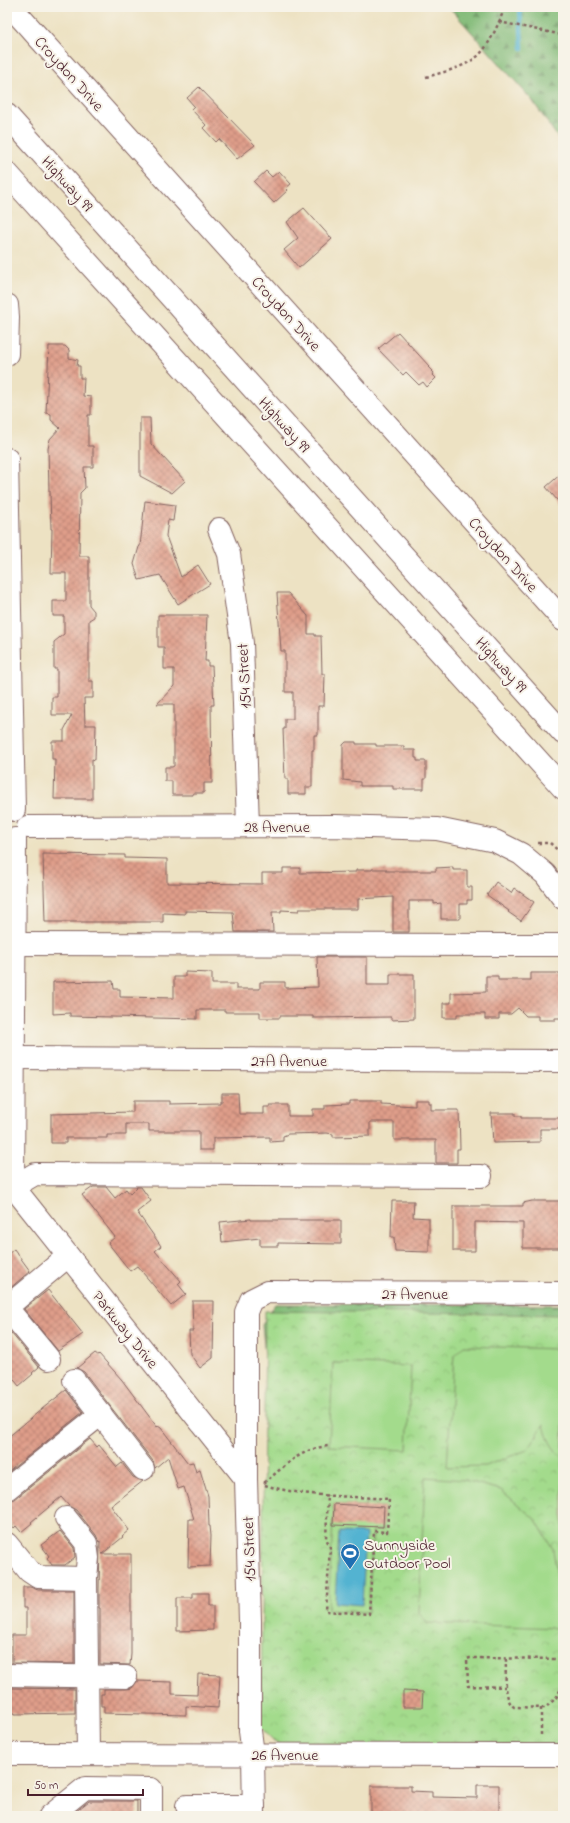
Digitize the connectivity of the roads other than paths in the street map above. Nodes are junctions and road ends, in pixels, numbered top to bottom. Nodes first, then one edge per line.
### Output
1 (11, 7) edge
2 (7, 115) edge
3 (7, 173) edge
4 (7, 305) edge
5 (7, 354) edge
6 (7, 460) edge
7 (219, 529) dead end
8 (9, 615) edge
9 (563, 620) edge
10 (563, 732) edge
11 (563, 788) edge
12 (10, 811) edge
13 (248, 826) junction
14 (17, 834) edge
15 (563, 898) edge
16 (11, 944) edge
17 (563, 945) edge
18 (14, 1058) junction
19 (563, 1061) edge
20 (481, 1176) dead end
21 (10, 1183) edge
22 (68, 1256) junction
23 (267, 1292) joint
24 (563, 1293) edge
25 (7, 1307) edge
26 (49, 1359) dead end
27 (74, 1380) dead end
28 (100, 1414) junction
29 (143, 1469) dead end
30 (246, 1479) junction
31 (7, 1489) edge
32 (66, 1518) dead end
33 (7, 1544) edge
34 (86, 1578) junction
35 (7, 1675) edge
36 (86, 1677) junction
37 (126, 1677) dead end
38 (88, 1753) junction
39 (7, 1754) edge
40 (253, 1754) junction
41 (563, 1755) edge
42 (187, 1806) dead end
43 (254, 1811) edge
44 (50, 1816) edge
45 (151, 1816) edge

1 - 9 main road, Croydon Drive
2 - 10 main road, Highway 99
3 - 11 main road
4 - 5 main road
6 - 8 main road
7 - 13 main road, 154 Street
8 - 12 main road
12 - 14 main road
13 - 14 main road, 28 Avenue
13 - 15 main road, 28 Avenue
14 - 16 main road
16 - 17 main road
16 - 18 main road
18 - 19 main road, 27A Avenue
18 - 21 main road
20 - 21 main road
21 - 22 main road, Parkway Drive
22 - 25 main road
22 - 30 main road, Parkway Drive
23 - 24 main road, 27 Avenue
23 - 30 main road, 154 Street
25 - 26 main road
27 - 28 main road
28 - 29 main road
28 - 31 main road
30 - 40 main road, 154 Street
32 - 34 main road
33 - 34 main road
34 - 36 main road
35 - 36 main road
36 - 37 main road
36 - 38 main road
38 - 39 main road, 26 Avenue
38 - 40 main road, 26 Avenue
40 - 41 main road, 26 Avenue
40 - 43 main road, 154 Street
42 - 43 main road
44 - 45 main road

